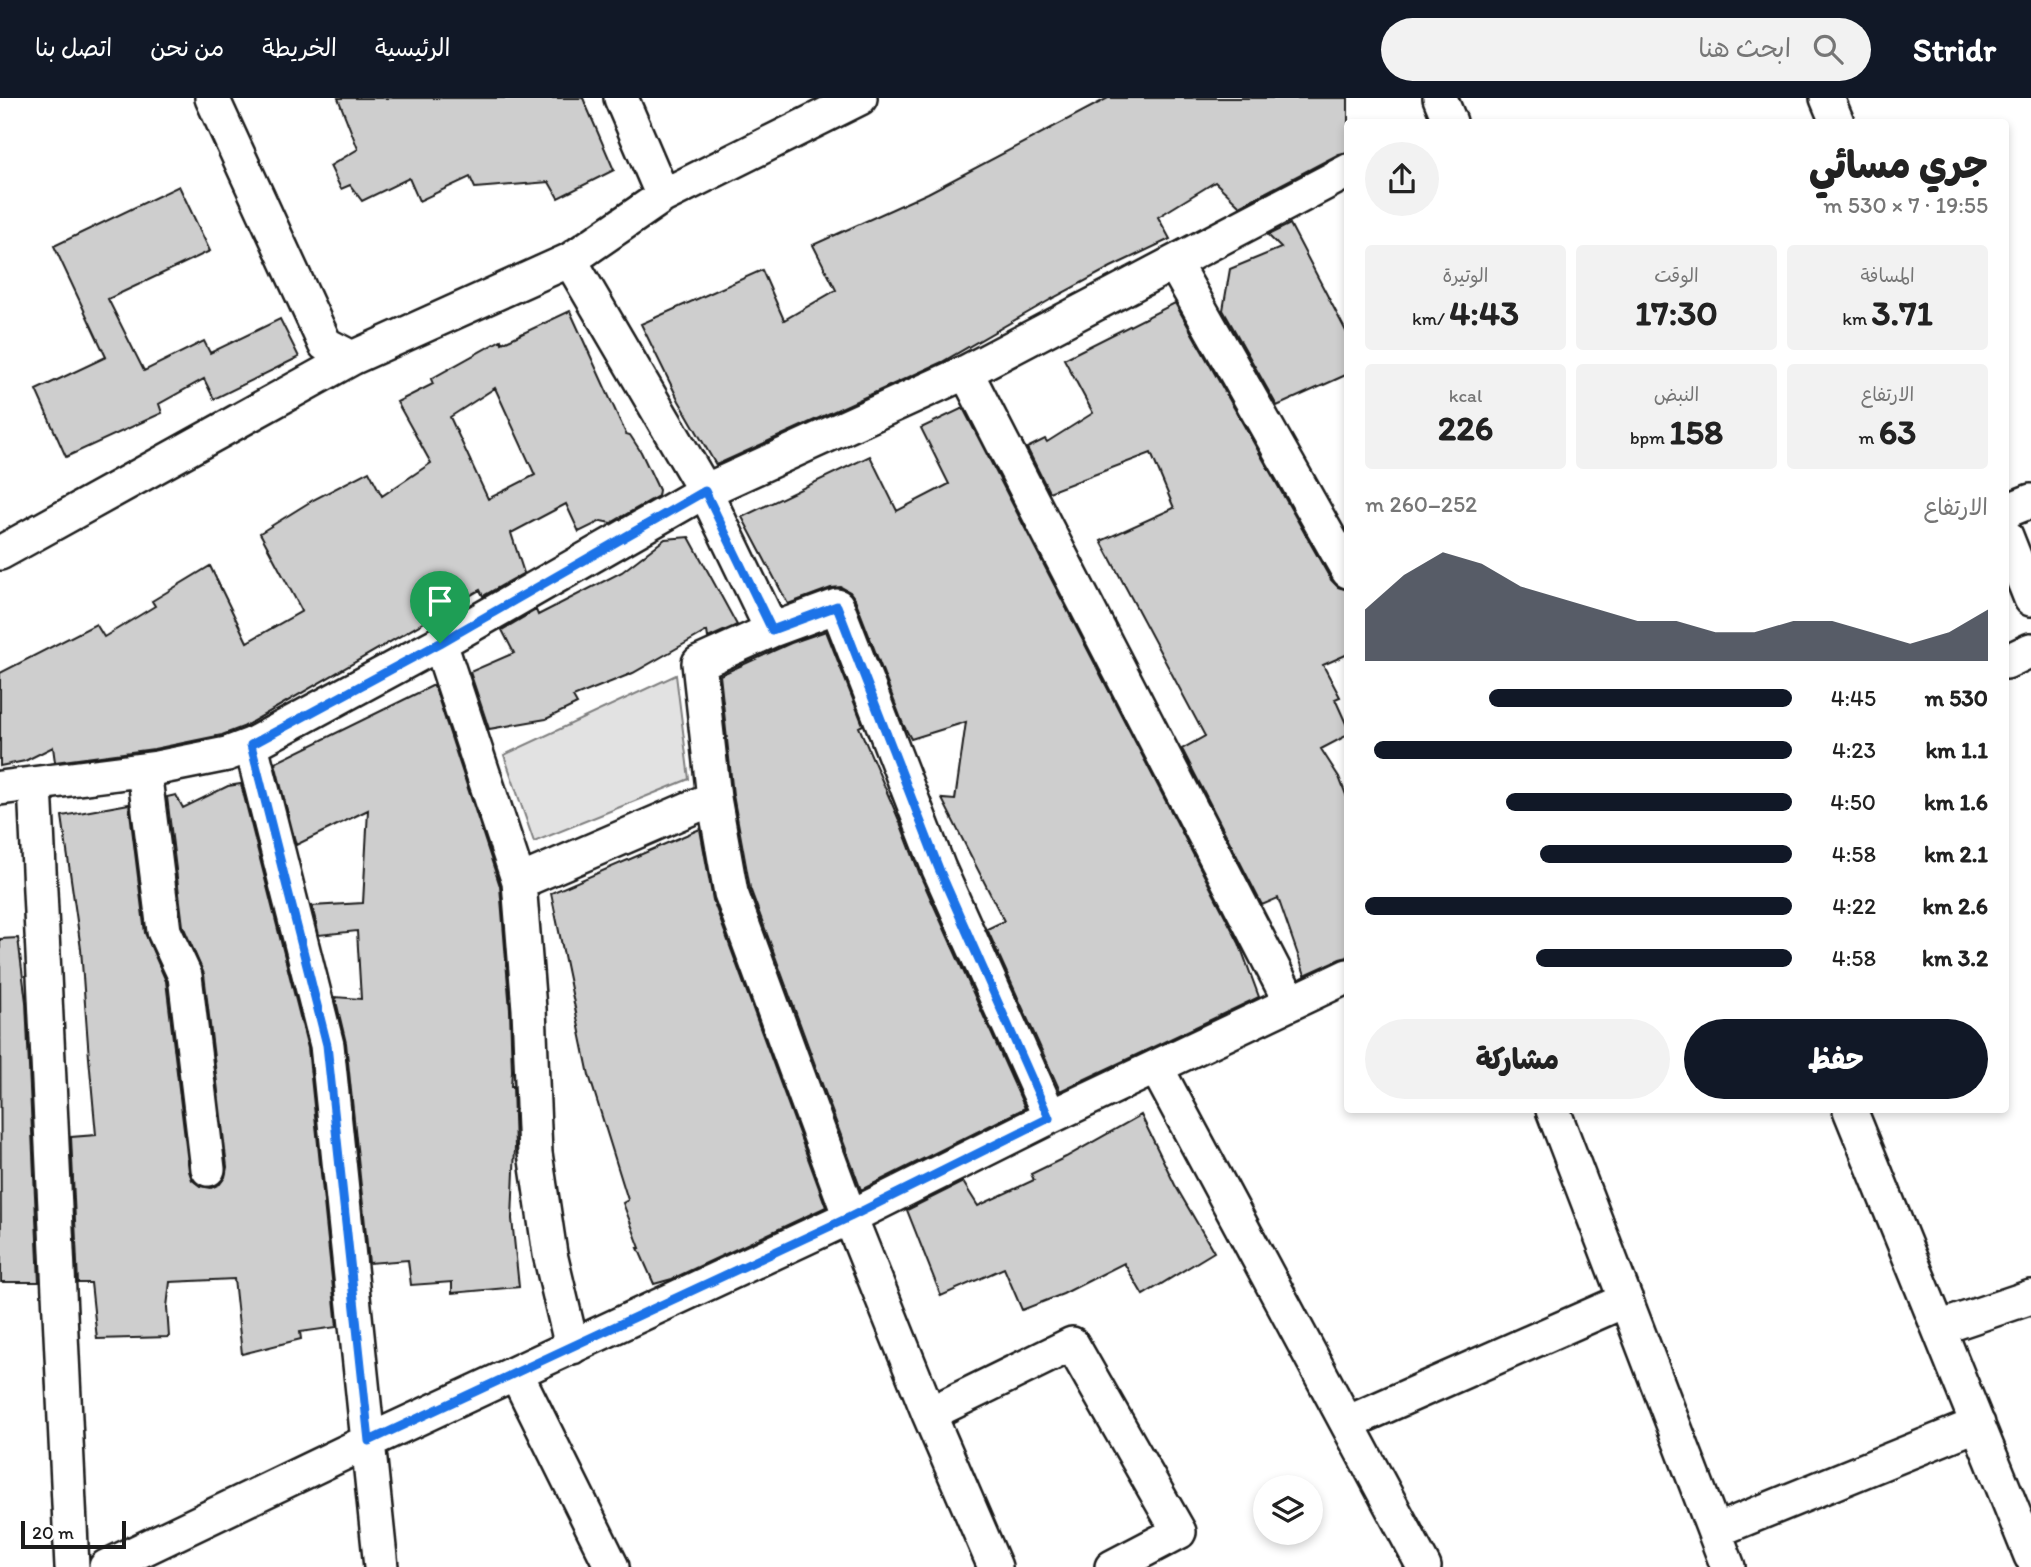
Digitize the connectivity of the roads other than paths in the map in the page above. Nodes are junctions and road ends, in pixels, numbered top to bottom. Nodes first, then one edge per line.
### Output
1 (212, 98) edge
2 (621, 98) edge
3 (860, 98) edge
4 (1827, 98) edge
5 (1836, 119) edge
6 (1344, 173) edge
7 (663, 196) junction
8 (570, 260) junction
9 (1174, 263) junction
10 (352, 358) junction
11 (966, 373) junction
12 (705, 491) junction
13 (2031, 501) edge
14 (2009, 510) edge
15 (2009, 544) edge
16 (0, 553) edge
17 (1344, 564) edge
18 (2031, 599) edge
19 (772, 630) junction
20 (440, 643) junction
21 (2031, 650) edge
22 (2009, 661) edge
23 (251, 745) junction
24 (144, 770) junction
25 (35, 785) junction
26 (0, 788) edge
27 (713, 798) junction
28 (519, 882) junction
29 (1344, 978) edge
30 (1291, 1003) junction
31 (1156, 1067) junction
32 (1553, 1113) edge
33 (1851, 1113) edge
34 (1049, 1118) junction
35 (208, 1169) dead end
36 (850, 1217) junction
37 (2031, 1297) edge
38 (1626, 1300) junction
39 (1939, 1328) junction
40 (572, 1347) junction
41 (516, 1373) junction
42 (929, 1413) junction
43 (1347, 1423) junction
44 (1978, 1423) junction
45 (369, 1441) junction
46 (1714, 1531) junction
47 (2031, 1556) edge
48 (72, 1567) edge
49 (106, 1567) edge
50 (381, 1567) edge
51 (612, 1567) edge
52 (995, 1567) edge
53 (1112, 1567) edge
54 (1424, 1567) edge
55 (1728, 1567) edge

1 - 10 street
2 - 7 street
3 - 7 street
4 - 5 street
6 - 9 street
7 - 8 street
8 - 10 street
8 - 12 street
9 - 11 street
9 - 17 street
10 - 16 street
11 - 12 street
11 - 30 street
12 - 19 street
12 - 20 street
13 - 14 street
15 - 18 street
19 - 27 street
19 - 34 street
20 - 23 street
20 - 28 street
21 - 22 street
23 - 24 street
23 - 45 street
24 - 25 street
24 - 35 street
25 - 26 street
25 - 48 street
27 - 28 street
27 - 36 street
28 - 40 street
29 - 30 street
30 - 31 street
31 - 34 street
31 - 43 street
32 - 38 street
33 - 39 street
34 - 36 street
36 - 40 street
36 - 42 street
37 - 39 street
38 - 43 street
38 - 46 street
39 - 44 street
40 - 41 street
41 - 45 street
41 - 51 street
42 - 52 street
42 - 53 street
43 - 54 street
44 - 46 street
44 - 47 street
45 - 49 street
45 - 50 street
46 - 55 street

